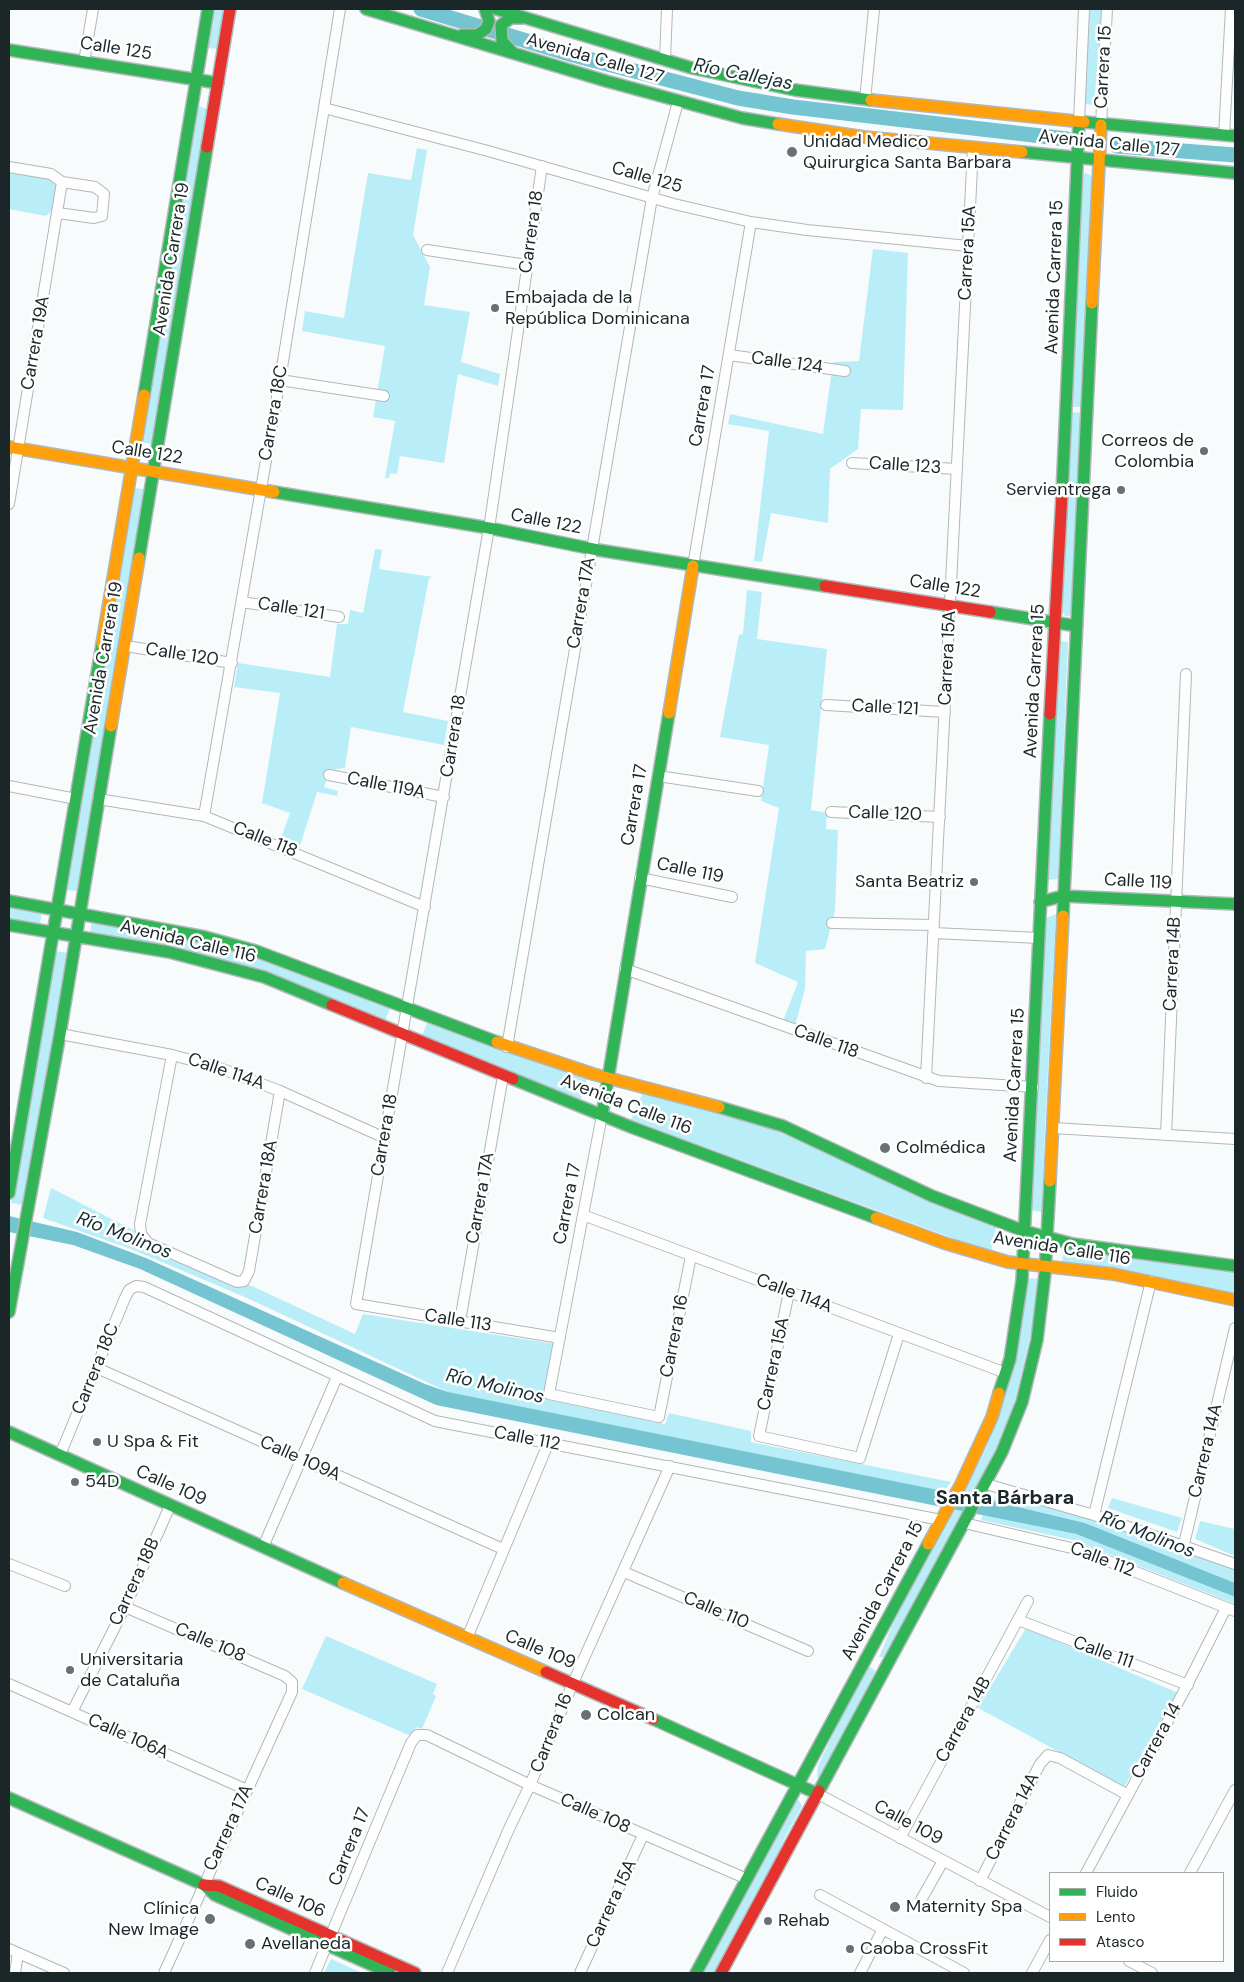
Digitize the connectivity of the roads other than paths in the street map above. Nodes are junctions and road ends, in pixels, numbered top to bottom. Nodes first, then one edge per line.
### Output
1 (93, 9) edge
2 (208, 9) edge
3 (230, 9) edge
4 (340, 9) edge
5 (366, 9) edge
6 (667, 9) edge
7 (874, 9) edge
8 (1084, 9) edge
9 (1107, 9) edge
10 (1231, 9) edge
11 (489, 10) edge
12 (526, 18) junction
13 (448, 34) junction
14 (9, 50) edge
15 (513, 53) junction
16 (665, 60) junction
17 (84, 62) junction
18 (196, 79) junction
19 (218, 83) junction
20 (865, 100) junction
21 (678, 102) junction
22 (324, 108) junction
23 (1079, 122) junction
24 (1101, 125) junction
25 (1230, 136) edge
26 (973, 148) junction
27 (1078, 158) junction
28 (1101, 161) junction
29 (542, 166) junction
30 (9, 167) edge
31 (1235, 173) edge
32 (62, 182) junction
33 (652, 198) junction
34 (58, 213) junction
35 (751, 222) junction
36 (968, 246) junction
37 (427, 250) dead end
38 (527, 265) junction
39 (729, 355) junction
40 (845, 372) dead end
41 (280, 380) junction
42 (384, 396) dead end
43 (14, 448) edge
44 (852, 463) dead end
45 (131, 468) junction
46 (957, 469) junction
47 (154, 472) junction
48 (261, 490) junction
49 (9, 504) edge
50 (489, 528) junction
51 (592, 549) junction
52 (694, 566) junction
53 (242, 602) junction
54 (950, 605) junction
55 (339, 617) dead end
56 (1056, 623) junction
57 (1077, 626) junction
58 (132, 647) dead end
59 (232, 663) junction
60 (1186, 674) dead end
61 (826, 705) dead end
62 (945, 712) junction
63 (329, 774) dead end
64 (658, 776) junction
65 (9, 786) edge
66 (758, 791) dead end
67 (444, 798) junction
68 (76, 799) junction
69 (98, 799) junction
70 (831, 812) dead end
71 (204, 816) junction
72 (940, 817) junction
73 (640, 878) junction
74 (1063, 896) junction
75 (732, 898) dead end
76 (9, 901) edge
77 (1176, 901) junction
78 (1040, 902) junction
79 (1235, 904) edge
80 (425, 907) junction
81 (58, 909) junction
82 (79, 913) junction
83 (832, 923) dead end
84 (9, 924) edge
85 (934, 929) junction
86 (54, 932) junction
87 (76, 936) junction
88 (1039, 938) junction
89 (625, 970) junction
90 (408, 1007) junction
91 (60, 1034) junction
92 (403, 1034) junction
93 (507, 1047) junction
94 (172, 1055) junction
95 (503, 1076) junction
96 (608, 1078) junction
97 (926, 1078) junction
98 (1033, 1087) junction
99 (280, 1091) junction
100 (602, 1115) junction
101 (1053, 1128) junction
102 (1166, 1135) junction
103 (384, 1138) junction
104 (1235, 1139) edge
105 (10, 1179) edge
106 (9, 1192) edge
107 (583, 1215) junction
108 (1024, 1231) junction
109 (1047, 1238) junction
110 (691, 1256) junction
111 (1023, 1264) junction
112 (1045, 1266) junction
113 (1235, 1266) edge
114 (1151, 1281) junction
115 (136, 1286) joint
116 (789, 1292) junction
117 (1235, 1300) edge
118 (356, 1304) joint
119 (9, 1312) edge
120 (460, 1321) junction
121 (1235, 1328) edge
122 (899, 1334) junction
123 (560, 1338) junction
124 (97, 1368) junction
125 (1006, 1373) junction
126 (337, 1377) junction
127 (549, 1394) joint
128 (9, 1432) edge
129 (548, 1444) junction
130 (60, 1455) junction
131 (300, 1459) junction
132 (670, 1466) junction
133 (984, 1487) junction
134 (170, 1506) junction
135 (944, 1515) junction
136 (1094, 1515) junction
137 (967, 1519) junction
138 (1184, 1544) junction
139 (263, 1546) junction
140 (503, 1549) junction
141 (9, 1564) edge
142 (1235, 1564) edge
143 (624, 1572) junction
144 (65, 1586) dead end
145 (1028, 1601) dead end
146 (125, 1607) junction
147 (1231, 1610) edge
148 (889, 1617) junction
149 (1018, 1620) junction
150 (908, 1627) junction
151 (467, 1638) junction
152 (808, 1651) dead end
153 (292, 1682) joint
154 (573, 1683) junction
155 (9, 1684) edge
156 (1188, 1685) junction
157 (72, 1712) junction
158 (417, 1735) joint
159 (799, 1784) junction
160 (530, 1785) junction
161 (247, 1790) junction
162 (1235, 1790) edge
163 (818, 1794) junction
164 (1128, 1795) junction
165 (9, 1798) edge
166 (643, 1835) junction
167 (900, 1838) junction
168 (943, 1861) junction
169 (1087, 1872) edge
170 (1191, 1872) edge
171 (747, 1879) junction
172 (980, 1881) junction
173 (204, 1885) junction
174 (820, 1894) dead end
175 (921, 1900) dead end
176 (1049, 1916) edge
177 (883, 1929) junction
178 (330, 1941) junction
179 (1049, 1942) edge
180 (14, 1951) edge
181 (1141, 1966) edge
182 (15, 1973) edge
183 (64, 1973) edge
184 (164, 1973) edge
185 (315, 1973) edge
186 (390, 1973) edge
187 (415, 1973) edge
188 (447, 1973) edge
189 (580, 1973) edge
190 (696, 1973) edge
191 (721, 1973) edge
192 (860, 1973) edge
193 (964, 1973) edge
194 (1032, 1973) edge
195 (1129, 1973) edge

1 - 17 street
2 - 18 main road, Avenida Carrera 19
3 - 19 main road, Avenida Carrera 19
4 - 22 street, Carrera 18C
5 - 13 main road, Avenida Calle 127
6 - 16 street
7 - 20 street
8 - 23 street, Carrera 15
9 - 24 street, Carrera 15
10 - 25 street
11 - 12 main road, Avenida Calle 127
11 - 13 main road
12 - 15 main road
12 - 16 main road, Avenida Calle 127
13 - 15 main road, Avenida Calle 127
14 - 17 main road, Calle 125
15 - 21 main road, Avenida Calle 127
16 - 20 main road, Avenida Calle 127
17 - 18 main road, Calle 125
18 - 19 main road, Calle 125
18 - 45 main road, Avenida Carrera 19
19 - 47 main road, Avenida Carrera 19
20 - 23 main road, Avenida Calle 127
21 - 26 main road, Avenida Calle 127
21 - 33 street, Carrera 17A
22 - 29 street, Calle 125
22 - 41 street, Carrera 18C
23 - 24 main road, Avenida Calle 127
23 - 27 main road, Avenida Carrera 15
24 - 25 main road, Avenida Calle 127
24 - 28 main road
26 - 27 main road, Avenida Calle 127
26 - 36 street, Carrera 15A
27 - 28 main road, Avenida Calle 127
27 - 56 main road, Avenida Carrera 15
28 - 31 main road, Avenida Calle 127
28 - 57 main road
29 - 33 street, Calle 125
29 - 38 street, Carrera 18
30 - 32 street
32 - 34 street, Carrera 19A
32 - 34 street
33 - 35 street, Calle 125
33 - 51 street, Carrera 17A
34 - 43 street, Carrera 19A
35 - 36 street, Calle 125
35 - 39 street, Carrera 17
36 - 46 street, Carrera 15A
37 - 38 street
38 - 50 street, Carrera 18
39 - 40 street, Calle 124
39 - 52 street, Carrera 17
41 - 42 street
41 - 48 street, Carrera 18C
43 - 45 main road, Calle 122
43 - 49 street, Carrera 19A
44 - 46 street, Calle 123
45 - 47 main road, Calle 122
45 - 68 main road, Avenida Carrera 19
46 - 54 street, Carrera 15A
47 - 48 main road, Calle 122
47 - 69 main road, Avenida Carrera 19
48 - 50 main road, Calle 122
48 - 53 street, Carrera 18C
50 - 51 main road, Calle 122
50 - 67 street, Carrera 18
51 - 52 main road, Calle 122
51 - 93 street, Carrera 17A
52 - 54 main road, Calle 122
52 - 64 main road, Carrera 17
53 - 55 street, Calle 121
53 - 59 street, Carrera 18C
54 - 56 main road, Calle 122
54 - 62 street, Carrera 15A
56 - 57 main road, Calle 122
56 - 78 main road, Avenida Carrera 15
57 - 74 main road
58 - 59 street, Calle 120
59 - 71 street, Carrera 18C
60 - 77 street, Carrera 14B
61 - 62 street, Calle 121
62 - 72 street, Carrera 15A
63 - 67 street, Calle 119A
64 - 66 street
64 - 73 main road, Carrera 17
65 - 68 street
67 - 80 street, Carrera 18
68 - 81 main road, Avenida Carrera 19
69 - 71 street, Calle 118
69 - 82 main road, Avenida Carrera 19
70 - 72 street, Calle 120
71 - 80 street, Calle 118
72 - 85 street, Carrera 15A
73 - 75 street, Calle 119
73 - 89 main road, Carrera 17
74 - 77 main road, Calle 119
74 - 78 main road, Calle 119
74 - 101 main road
76 - 81 main road, Avenida Calle 116
77 - 79 main road, Calle 119
77 - 102 street, Carrera 14B
78 - 88 main road, Avenida Carrera 15
80 - 90 street, Carrera 18
81 - 82 main road, Avenida Calle 116
81 - 86 main road, Avenida Carrera 19
82 - 87 main road, Avenida Carrera 19
82 - 90 main road, Avenida Calle 116
83 - 85 street
84 - 86 main road, Avenida Calle 116
85 - 88 street
85 - 97 street, Carrera 15A
86 - 87 main road, Avenida Calle 116
86 - 105 main road, Avenida Carrera 19
87 - 91 main road, Avenida Carrera 19
87 - 92 main road, Avenida Calle 116
88 - 98 main road, Avenida Carrera 15
89 - 96 main road, Carrera 17
89 - 97 street, Calle 118
90 - 92 street, Carrera 18
90 - 93 main road, Avenida Calle 116
91 - 94 street, Calle 114A
91 - 119 main road, Avenida Carrera 19
92 - 95 main road, Avenida Calle 116
92 - 103 street, Carrera 18
93 - 96 main road, Avenida Calle 116
94 - 99 street, Calle 114A
94 - 99 street, Carrera 18A
95 - 100 main road, Avenida Calle 116
95 - 120 street, Carrera 17A
96 - 100 main road, Carrera 17
96 - 108 main road, Avenida Calle 116
97 - 98 street, Calle 118
98 - 108 main road, Avenida Carrera 15
99 - 103 street, Calle 114A
100 - 107 street, Carrera 17
100 - 111 main road, Avenida Calle 116
101 - 102 street
101 - 109 main road
102 - 104 street
103 - 118 street, Carrera 18
105 - 106 main road, Avenida Carrera 19
107 - 110 street, Calle 114A
107 - 123 street, Carrera 17
108 - 109 main road, Avenida Calle 116
108 - 111 main road, Avenida Carrera 15
109 - 112 main road
109 - 113 main road, Avenida Calle 116
110 - 116 street, Calle 114A
110 - 127 street, Carrera 16
111 - 112 main road, Avenida Calle 116
111 - 125 main road, Avenida Carrera 15
112 - 114 main road, Avenida Calle 116
112 - 133 main road
114 - 117 main road, Avenida Calle 116
114 - 136 street
115 - 124 street, Carrera 18C
115 - 126 street, Calle 112
116 - 122 street, Calle 114A
116 - 122 street, Carrera 15A
118 - 120 street, Calle 113
120 - 123 street, Calle 113
121 - 138 street, Carrera 14A
122 - 125 street, Calle 114A
123 - 127 street, Carrera 17
124 - 130 street, Carrera 18C
124 - 131 street, Calle 109A
125 - 135 main road, Avenida Carrera 15
126 - 129 street, Calle 112
126 - 131 street
128 - 130 main road, Calle 109
129 - 132 street, Calle 112
129 - 140 street
130 - 134 main road, Calle 109
131 - 139 street
131 - 140 street, Calle 109A
132 - 135 street, Calle 112
132 - 143 street, Carrera 16
133 - 136 street
133 - 137 main road
134 - 139 main road, Calle 109
134 - 146 street, Carrera 18B
135 - 148 main road, Avenida Carrera 15
136 - 138 street
137 - 147 street, Calle 112
137 - 150 main road
138 - 142 street
139 - 151 main road, Calle 109
140 - 151 street
141 - 144 street
143 - 152 street, Calle 110
143 - 154 street, Carrera 16
145 - 149 street, Carrera 14B
146 - 153 street, Calle 108
146 - 157 street, Carrera 18B
147 - 156 street, Carrera 14
148 - 150 main road
148 - 159 main road, Avenida Carrera 15
149 - 156 street, Calle 111
149 - 167 street, Carrera 14B
150 - 163 main road
151 - 154 main road, Calle 109
153 - 161 street, Carrera 17A
154 - 159 main road, Calle 109
154 - 160 street, Carrera 16
155 - 157 street, Calle 106A
156 - 164 street, Carrera 14
157 - 161 street, Calle 106A
158 - 160 street, Calle 108
158 - 178 street, Carrera 17
159 - 163 main road, Calle 109
159 - 171 main road, Avenida Carrera 15
160 - 166 street, Calle 108
160 - 188 street, Carrera 16
161 - 173 street, Carrera 17A
162 - 170 street
163 - 167 street, Calle 109
163 - 191 main road
164 - 169 street, Carrera 14
164 - 172 street, Carrera 14A
165 - 173 main road, Calle 106
166 - 171 street, Calle 108
166 - 189 street, Carrera 15A
167 - 168 street, Calle 109
168 - 172 street, Calle 109
168 - 175 street
171 - 190 main road, Avenida Carrera 15
172 - 176 street, Calle 109
173 - 178 main road, Calle 106
173 - 184 street, Carrera 17A
174 - 177 street
177 - 192 street
177 - 193 street
178 - 185 street, Carrera 17
178 - 186 main road, Calle 106
178 - 187 main road, Calle 106
179 - 194 street
180 - 182 street
180 - 183 street
181 - 195 street

